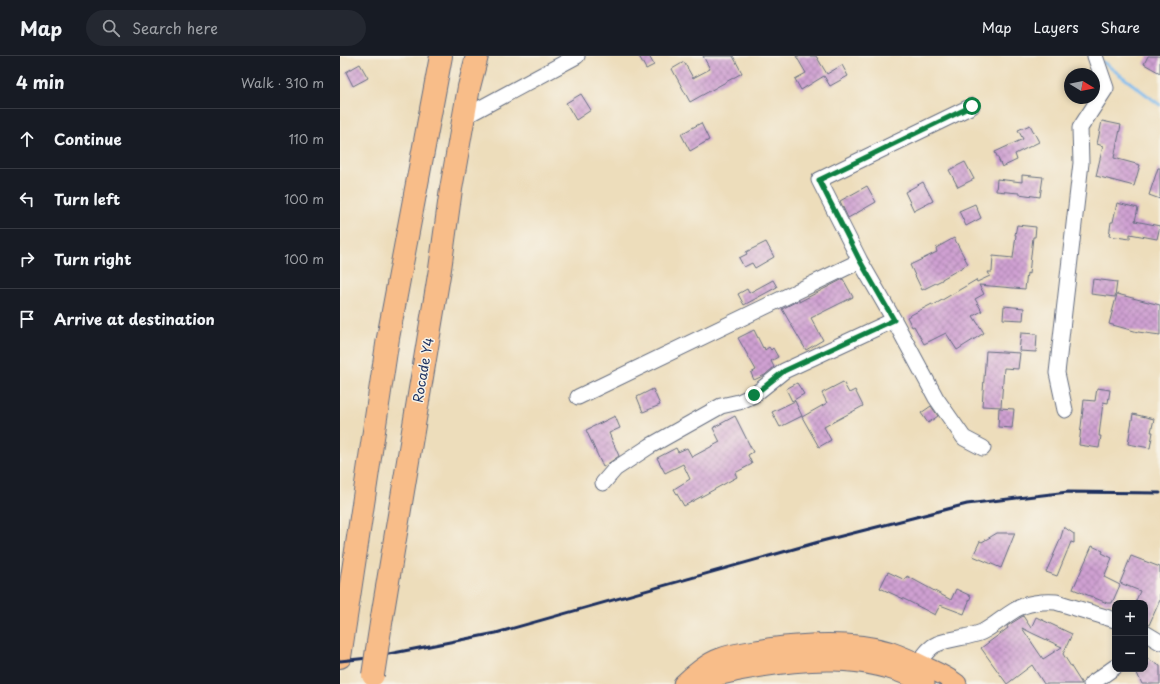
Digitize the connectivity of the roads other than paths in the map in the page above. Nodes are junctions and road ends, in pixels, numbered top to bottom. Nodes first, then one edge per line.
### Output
1 (441, 56) edge
2 (477, 56) edge
3 (577, 56) edge
4 (1095, 56) edge
5 (972, 106) dead end
6 (464, 117) junction
7 (860, 261) junction
8 (894, 320) junction
9 (578, 397) dead end
10 (1065, 410) dead end
11 (983, 448) dead end
12 (603, 483) dead end
13 (1112, 619) edge
14 (1148, 635) edge
15 (1160, 642) edge
16 (1148, 647) edge
17 (340, 657) edge
18 (918, 663) junction
19 (1112, 669) edge
20 (372, 679) edge
21 (683, 684) edge
22 (698, 684) edge
23 (925, 684) edge
24 (957, 684) edge
25 (1091, 684) edge

1 - 17 highway
2 - 6 highway, Rocade Y4
3 - 6 street
4 - 10 street
5 - 7 street
6 - 20 highway, Rocade Y4, bridge
7 - 8 street
7 - 9 street
8 - 11 street
8 - 12 street
13 - 18 street
14 - 15 street
15 - 16 street
18 - 21 main road
18 - 24 main road
19 - 25 street
22 - 23 main road

